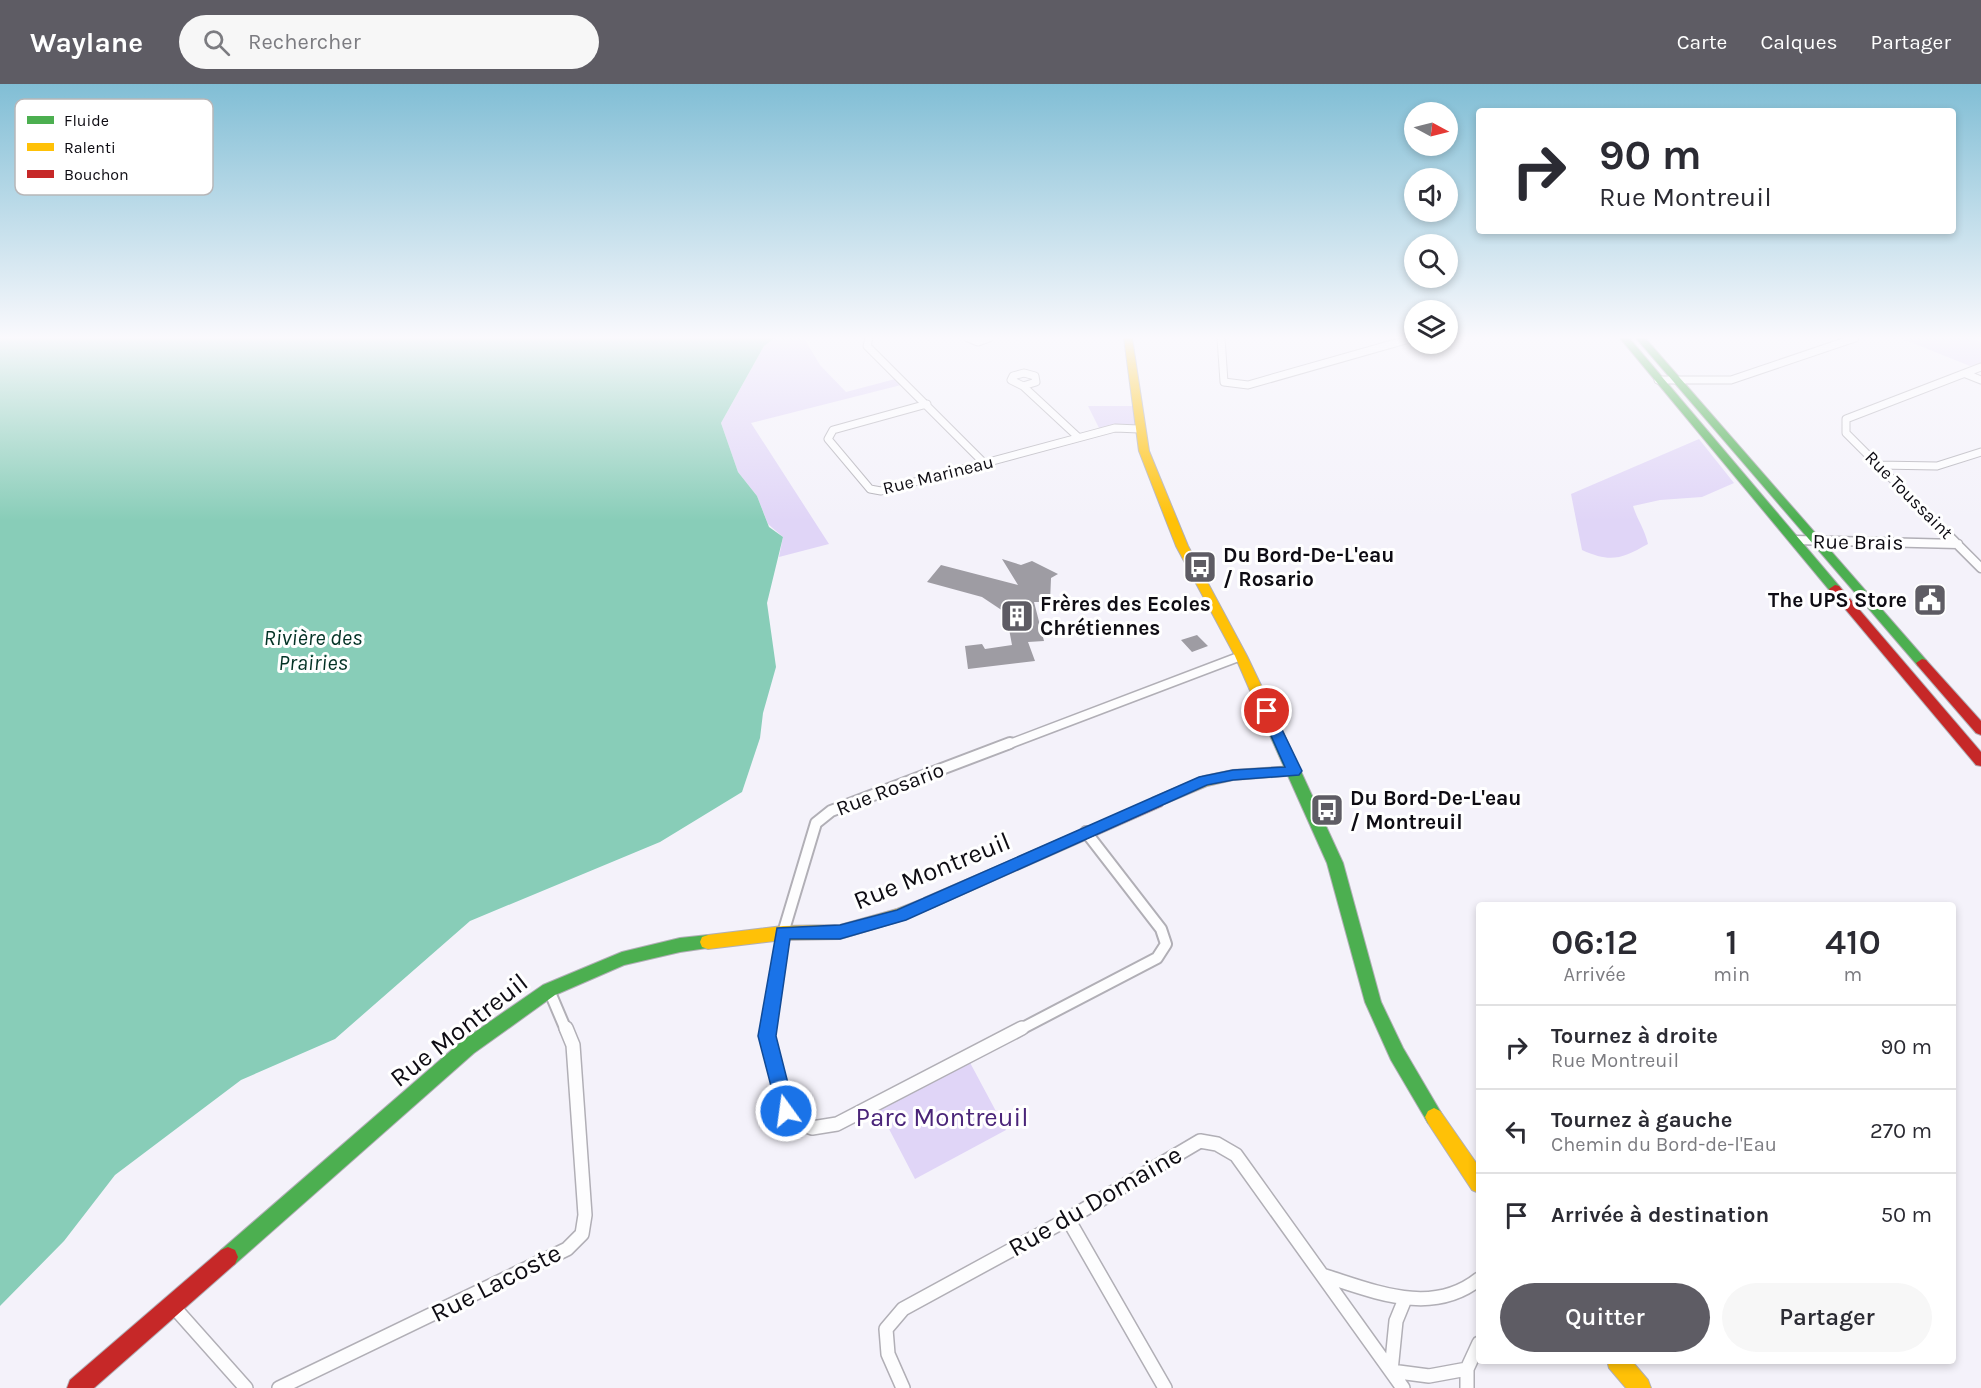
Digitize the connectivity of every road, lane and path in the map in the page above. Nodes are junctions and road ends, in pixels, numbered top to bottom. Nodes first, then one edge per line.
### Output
1 (922, 399) edge
2 (1037, 399) edge
3 (1135, 399) edge
4 (1674, 399) edge
5 (1693, 399) edge
6 (1900, 399) edge
7 (927, 404) junction
8 (1139, 429) junction
9 (1078, 437) junction
10 (1981, 452) edge
11 (985, 464) junction
12 (1878, 465) junction
13 (1795, 540) junction
14 (1816, 541) junction
15 (1958, 544) junction
16 (1981, 568) edge
17 (1241, 656) junction
18 (1981, 730) edge
19 (1981, 761) edge
20 (1294, 771) junction
21 (1086, 832) junction
22 (783, 933) junction
23 (549, 990) junction
24 (1476, 1179) edge
25 (1068, 1219) junction
26 (1322, 1275) junction
27 (1476, 1281) edge
28 (1405, 1299) junction
29 (173, 1306) junction
30 (1476, 1350) edge
31 (1620, 1364) edge
32 (1467, 1369) junction
33 (1391, 1371) junction
34 (78, 1388) edge
35 (246, 1388) edge
36 (279, 1388) edge
37 (903, 1388) edge
38 (1165, 1388) edge
39 (1403, 1388) edge
40 (1467, 1388) edge
41 (1640, 1388) edge

1 - 7 street
2 - 9 street
3 - 8 street
4 - 13 street
5 - 14 street
6 - 12 street, Rue Toussaint
7 - 11 street
7 - 11 street, Rue Marineau
8 - 9 street, Rue Marineau
8 - 17 street
9 - 11 street, Rue Marineau
10 - 12 street
12 - 15 street, Rue Toussaint
13 - 14 street, Rue Brais
13 - 19 street
14 - 15 street, Rue Brais
14 - 18 street
15 - 16 street, Rue Toussaint
17 - 20 street
17 - 22 street, Rue Rosario
20 - 21 street, Rue Montreuil
20 - 24 street
21 - 22 street, Rue Montreuil
21 - 22 street, Rue Rosario
22 - 23 street, Rue Montreuil
23 - 29 street, Rue Montreuil
23 - 36 street, Rue Lacoste
25 - 26 street, Rue du Domaine
25 - 37 street, Rue du Domaine
25 - 38 street
26 - 28 street
26 - 33 street, Rue du Domaine
27 - 28 street
28 - 33 street
29 - 34 street, Rue Montreuil
29 - 35 street
30 - 32 street
31 - 41 street
32 - 33 street
32 - 40 street
33 - 39 street, Rue du Domaine

